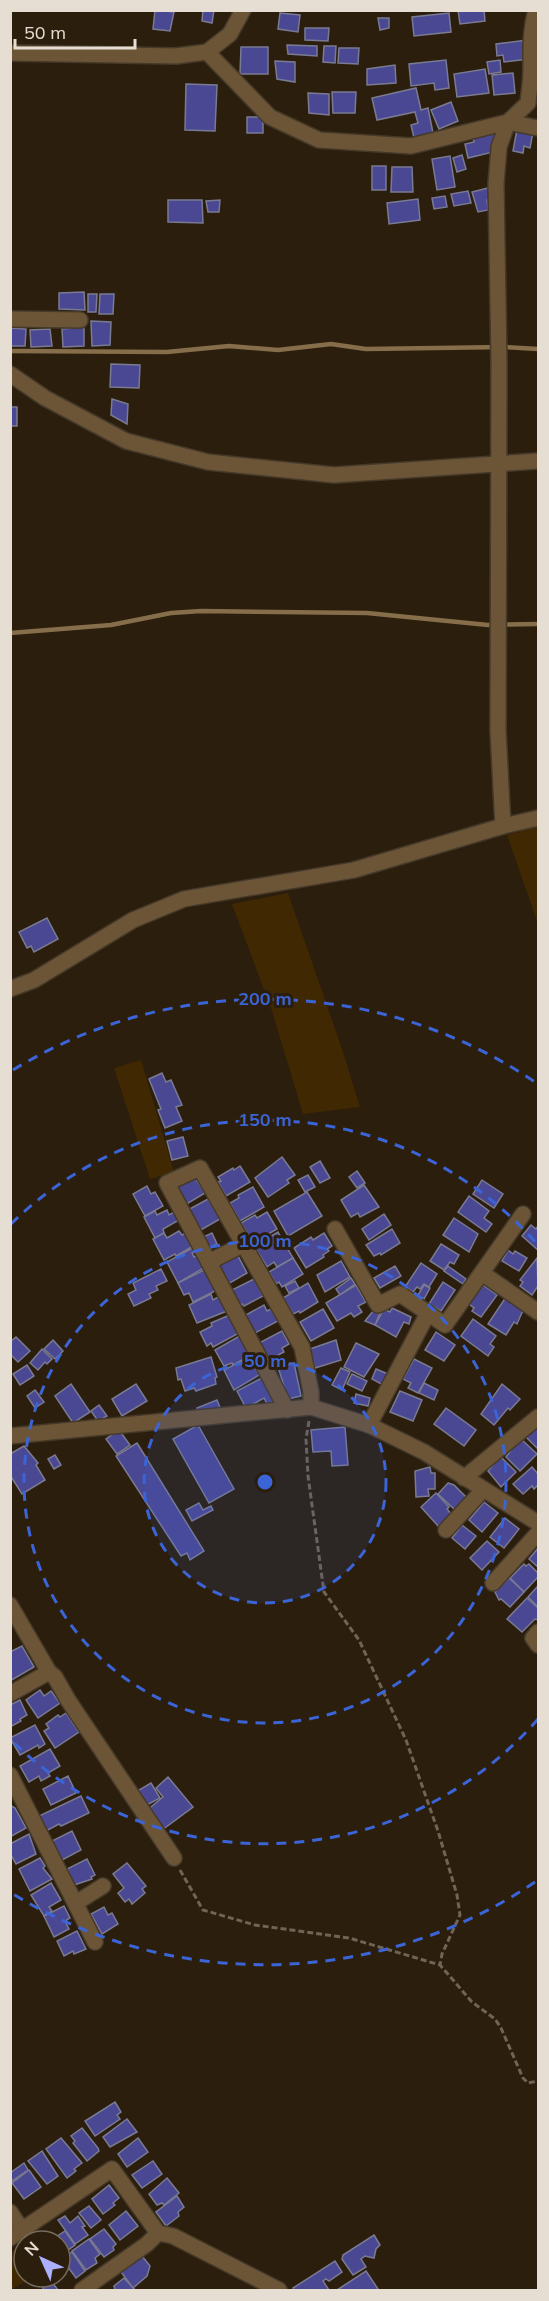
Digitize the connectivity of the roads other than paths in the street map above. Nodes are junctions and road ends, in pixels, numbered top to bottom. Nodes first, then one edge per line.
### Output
1 (243, 10) edge
2 (536, 10) edge
3 (207, 52) junction
4 (10, 53) edge
5 (508, 122) junction
6 (538, 128) edge
7 (10, 319) edge
8 (80, 320) dead end
9 (10, 374) edge
10 (538, 461) edge
11 (499, 464) junction
12 (538, 818) edge
13 (503, 826) junction
14 (10, 989) edge
15 (523, 1214) dead end
16 (335, 1229) dead end
17 (244, 1244) junction
18 (209, 1262) junction
19 (482, 1273) junction
20 (538, 1312) edge
21 (428, 1313) junction
22 (311, 1407) junction
23 (287, 1410) junction
24 (538, 1417) edge
25 (369, 1425) junction
26 (10, 1436) edge
27 (464, 1478) junction
28 (483, 1490) junction
29 (538, 1523) edge
30 (446, 1530) dead end
31 (538, 1533) edge
32 (493, 1583) dead end
33 (10, 1605) edge
34 (538, 1632) edge
35 (538, 1645) edge
36 (49, 1672) junction
37 (10, 1694) edge
38 (10, 1774) edge
39 (174, 1858) road end
40 (103, 1886) dead end
41 (75, 1903) junction
42 (95, 1942) dead end
43 (10, 2212) edge
44 (15, 2229) edge
45 (23, 2229) edge
46 (158, 2233) junction
47 (82, 2290) edge
48 (279, 2290) edge

1 - 3 street
2 - 5 street
3 - 4 street
3 - 5 street
5 - 6 street
5 - 11 street
7 - 8 street
9 - 11 street
10 - 11 street
11 - 13 street
12 - 13 street
13 - 14 street
15 - 19 street
16 - 21 street
17 - 18 street
17 - 18 street
17 - 22 street
18 - 23 street
19 - 20 street
19 - 21 street
21 - 25 street
22 - 23 street
22 - 25 street
23 - 26 street
24 - 27 street
25 - 27 street
27 - 28 street
28 - 29 street
28 - 30 street
31 - 32 street
33 - 36 street
34 - 35 street
36 - 37 street
36 - 39 street
38 - 41 street
40 - 41 street
41 - 42 street
43 - 44 street
45 - 46 street
46 - 47 street
46 - 48 street

